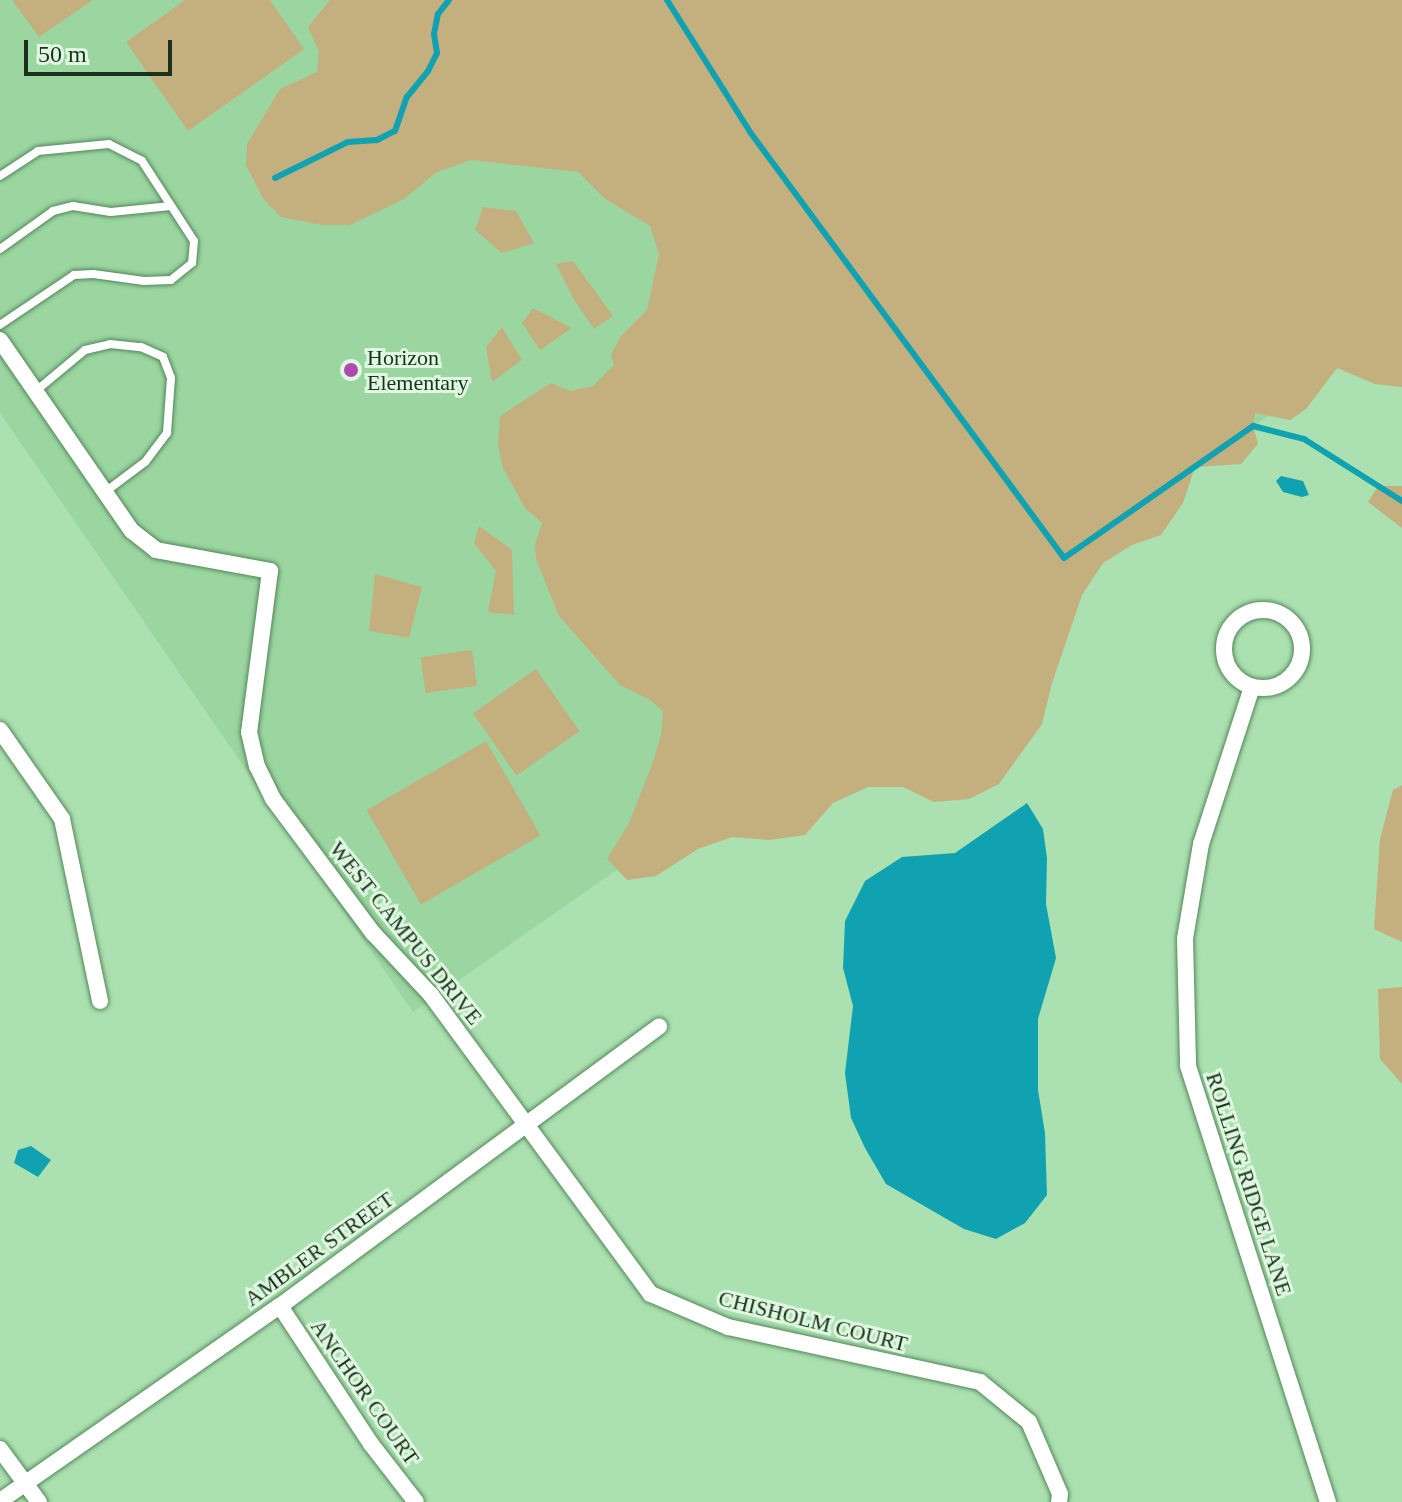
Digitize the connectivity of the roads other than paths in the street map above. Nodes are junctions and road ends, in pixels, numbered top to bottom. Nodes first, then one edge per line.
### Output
1 (0, 176) edge
2 (171, 206) junction
3 (0, 249) edge
4 (0, 325) edge
5 (0, 340) edge
6 (37, 390) junction
7 (105, 492) junction
8 (1252, 687) junction
9 (0, 730) edge
10 (100, 1001) dead end
11 (659, 1027) dead end
12 (527, 1124) junction
13 (280, 1306) junction
14 (0, 1449) edge
15 (26, 1483) junction
16 (0, 1501) edge
17 (39, 1502) edge
18 (416, 1502) edge
19 (1059, 1502) edge
20 (1328, 1502) edge

1 - 2 lane
2 - 3 lane
2 - 4 lane
5 - 6 street, WEST CAMPUS DRIVE
6 - 7 street, WEST CAMPUS DRIVE
6 - 7 lane
7 - 12 street, WEST CAMPUS DRIVE
8 - 8 street
8 - 20 street, ROLLING RIDGE LANE
9 - 10 street
11 - 12 street, AMBLER STREET
12 - 13 street, AMBLER STREET
12 - 19 street, CHISHOLM COURT
13 - 15 street, AMBLER STREET
13 - 18 street, ANCHOR COURT
14 - 15 street
15 - 16 street, AMBLER STREET
15 - 17 street

